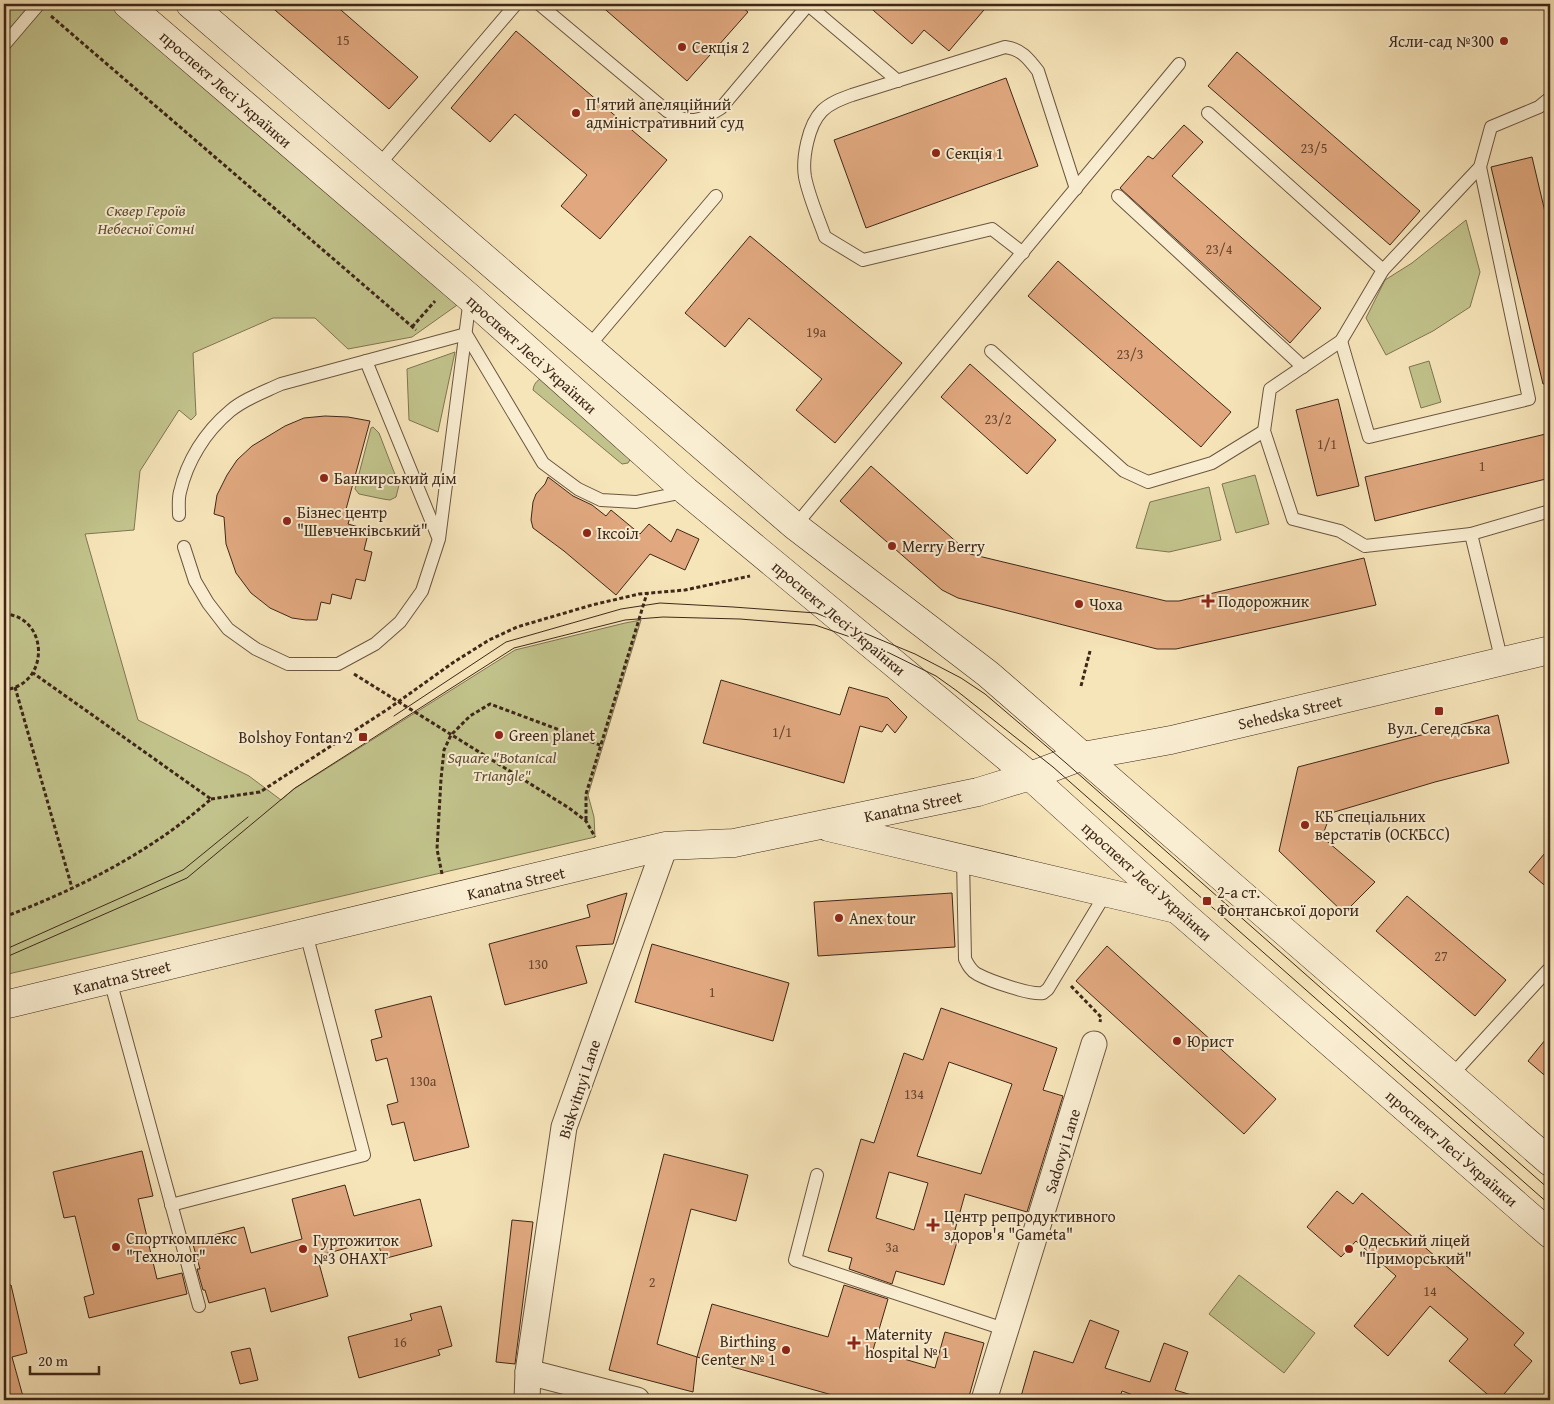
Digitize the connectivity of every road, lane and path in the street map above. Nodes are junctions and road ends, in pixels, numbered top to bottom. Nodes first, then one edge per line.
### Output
1 (39, 4) edge
2 (127, 4) edge
3 (190, 4) edge
4 (516, 4) edge
5 (539, 4) edge
6 (807, 4) edge
7 (4, 45) edge
8 (1179, 64) dead end
9 (898, 81) junction
10 (1550, 98) edge
11 (1208, 113) dead end
12 (378, 166) junction
13 (1480, 167) junction
14 (1076, 188) junction
15 (716, 196) dead end
16 (1118, 196) dead end
17 (1023, 253) junction
18 (1383, 270) junction
19 (470, 298) junction
20 (466, 334) junction
21 (1341, 341) junction
22 (432, 344) junction
23 (588, 347) junction
24 (991, 351) dead end
25 (366, 361) junction
26 (1303, 367) junction
27 (1264, 431) junction
28 (686, 491) junction
29 (1550, 511) edge
30 (178, 515) dead end
31 (795, 526) junction
32 (1471, 534) junction
33 (439, 539) junction
34 (184, 547) dead end
35 (781, 569) junction
36 (647, 593) junction
37 (4, 614) edge
38 (1090, 650) dead end
39 (1550, 650) edge
40 (1502, 662) junction
41 (338, 664) junction
42 (33, 673) junction
43 (1081, 686) dead end
44 (15, 687) junction
45 (4, 690) edge
46 (398, 702) junction
47 (451, 735) junction
48 (600, 745) junction
49 (1083, 756) junction
50 (1030, 776) junction
51 (211, 798) junction
52 (586, 820) junction
53 (820, 825) junction
54 (665, 846) junction
55 (963, 859) junction
56 (601, 862) junction
57 (72, 888) junction
58 (1106, 893) junction
59 (448, 899) junction
60 (1178, 910) junction
61 (4, 917) edge
62 (306, 933) junction
63 (1550, 972) edge
64 (1058, 974) junction
65 (110, 980) junction
66 (4, 1005) edge
67 (1094, 1044) joint
68 (1451, 1076) junction
69 (1550, 1162) edge
70 (817, 1175) dead end
71 (171, 1205) junction
72 (1550, 1234) edge
73 (199, 1306) dead end
74 (1007, 1330) junction
75 (528, 1372) junction
76 (526, 1400) edge
77 (638, 1400) edge
78 (984, 1400) edge

1 - 7 lane
1 - 22 path
2 - 19 main road, проспект Лесі Українки
3 - 12 main road
4 - 12 lane
5 - 6 lane
6 - 9 lane
8 - 14 lane
9 - 14 lane
9 - 17 lane
10 - 13 lane
11 - 18 lane
12 - 23 main road
13 - 18 lane
13 - 21 lane
14 - 17 lane
15 - 23 lane
16 - 26 lane
17 - 31 lane
18 - 21 lane
19 - 20 lane
19 - 28 main road, проспект Лесі Українки
20 - 22 lane
20 - 28 lane
20 - 33 lane
21 - 26 lane
22 - 25 lane
23 - 31 main road
24 - 27 lane
25 - 30 lane
25 - 33 lane
26 - 27 lane
27 - 32 lane
28 - 35 main road, проспект Лесі Українки
29 - 32 lane
31 - 49 main road
32 - 40 lane
33 - 41 lane
34 - 41 lane
35 - 36 path
35 - 50 main road, проспект Лесі Українки
36 - 46 path
36 - 48 path
37 - 42 path
38 - 43 path
39 - 40 main road, Sehedska Street
40 - 49 main road, Sehedska Street
41 - 46 path
42 - 44 path
42 - 51 path
44 - 45 path
44 - 57 path
46 - 47 path
46 - 51 path
47 - 48 path
47 - 52 path
47 - 59 path
48 - 52 path
49 - 50 main road, Sehedska Street
49 - 68 main road
50 - 53 main road, Kanatna Street
50 - 60 main road, проспект Лесі Українки
51 - 57 path
52 - 56 path
53 - 54 main road, Kanatna Street
53 - 55 main road
54 - 56 main road, Kanatna Street
54 - 75 street, Biskvitnyi Lane
55 - 58 main road
55 - 64 lane
56 - 59 main road, Kanatna Street
57 - 61 path
58 - 60 main road
58 - 64 lane
59 - 62 main road, Kanatna Street
60 - 72 main road, проспект Лесі Українки
62 - 65 main road, Kanatna Street
62 - 71 lane
63 - 68 lane
64 - 67 path
65 - 66 main road, Kanatna Street
65 - 71 lane
67 - 74 street, Sadovyi Lane
68 - 69 main road
70 - 74 lane
71 - 73 lane
74 - 78 street, Sadovyi Lane
75 - 76 street, Biskvitnyi Lane
75 - 77 street

